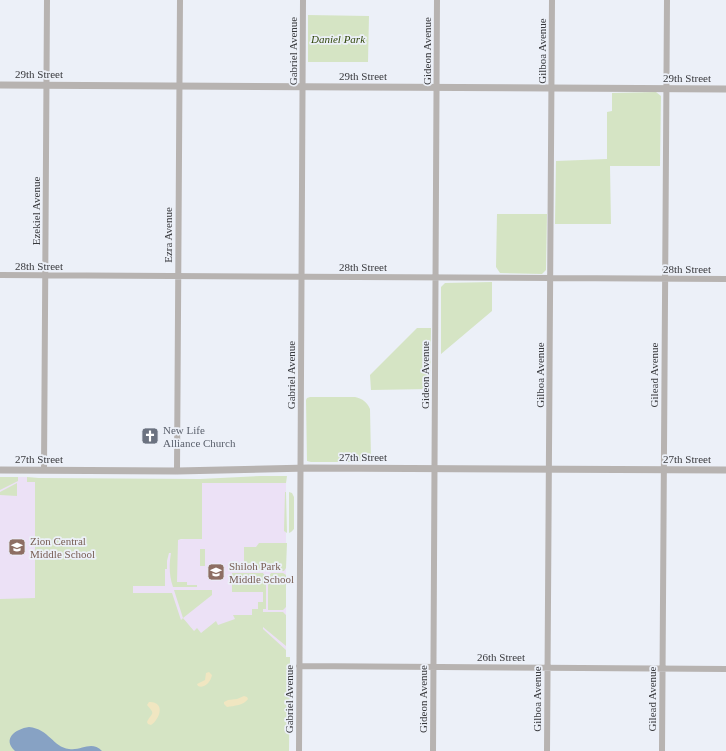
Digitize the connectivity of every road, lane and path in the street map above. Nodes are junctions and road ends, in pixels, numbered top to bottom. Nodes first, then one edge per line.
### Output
1 (47, 0) edge
2 (180, 0) edge
3 (303, 0) edge
4 (437, 0) edge
5 (552, 0) edge
6 (667, 0) edge
7 (0, 85) edge
8 (46, 85) junction
9 (179, 86) junction
10 (302, 86) junction
11 (437, 87) junction
12 (551, 88) junction
13 (666, 89) junction
14 (726, 89) edge
15 (0, 275) edge
16 (45, 276) junction
17 (178, 276) junction
18 (301, 277) junction
19 (436, 278) junction
20 (550, 278) junction
21 (665, 278) junction
22 (726, 279) edge
23 (300, 468) junction
24 (434, 468) junction
25 (549, 469) junction
26 (0, 470) edge
27 (44, 470) junction
28 (664, 470) junction
29 (726, 470) edge
30 (177, 471) junction
31 (299, 666) junction
32 (433, 667) junction
33 (548, 668) junction
34 (662, 669) junction
35 (726, 669) edge
36 (299, 751) edge
37 (433, 751) edge
38 (547, 751) edge
39 (662, 751) edge

1 - 8 street, Ezekiel Avenue
2 - 9 street, Ezra Avenue
3 - 10 street, Gabriel Avenue
4 - 11 street, Gideon Avenue
5 - 12 street, Gilboa Avenue
6 - 13 street, Gilead Avenue
7 - 8 street, 29th Street
8 - 9 street, 29th Street
8 - 16 street, Ezekiel Avenue
9 - 10 street, 29th Street
9 - 17 street, Ezra Avenue
10 - 11 street, 29th Street
10 - 18 street, Gabriel Avenue
11 - 12 street, 29th Street
11 - 19 street, Gideon Avenue
12 - 13 street, 29th Street
12 - 20 street, Gilboa Avenue
13 - 14 street, 29th Street
13 - 21 street, Gilead Avenue
15 - 16 street, 28th Street
16 - 17 street, 28th Street
16 - 27 street, Ezekiel Avenue
17 - 18 street, 28th Street
17 - 30 street, Ezra Avenue
18 - 19 street, 28th Street
18 - 23 street, Gabriel Avenue
19 - 20 street, 28th Street
19 - 24 street, Gideon Avenue
20 - 21 street, 28th Street
20 - 25 street, Gilboa Avenue
21 - 22 street, 28th Street
21 - 28 street, Gilead Avenue
23 - 24 street, 27th Street
23 - 30 street, 27th Street
23 - 31 street, Gabriel Avenue
24 - 25 street, 27th Street
24 - 32 street, Gideon Avenue
25 - 28 street, 27th Street
25 - 33 street, Gilboa Avenue
26 - 27 street, 27th Street
27 - 30 street, 27th Street
28 - 29 street, 27th Street
28 - 34 street, Gilead Avenue
31 - 32 street, 26th Street
31 - 36 street, Gabriel Avenue
32 - 33 street, 26th Street
32 - 37 street, Gideon Avenue
33 - 34 street, 26th Street
33 - 38 street, Gilboa Avenue
34 - 35 street, 26th Street
34 - 39 street, Gilead Avenue

